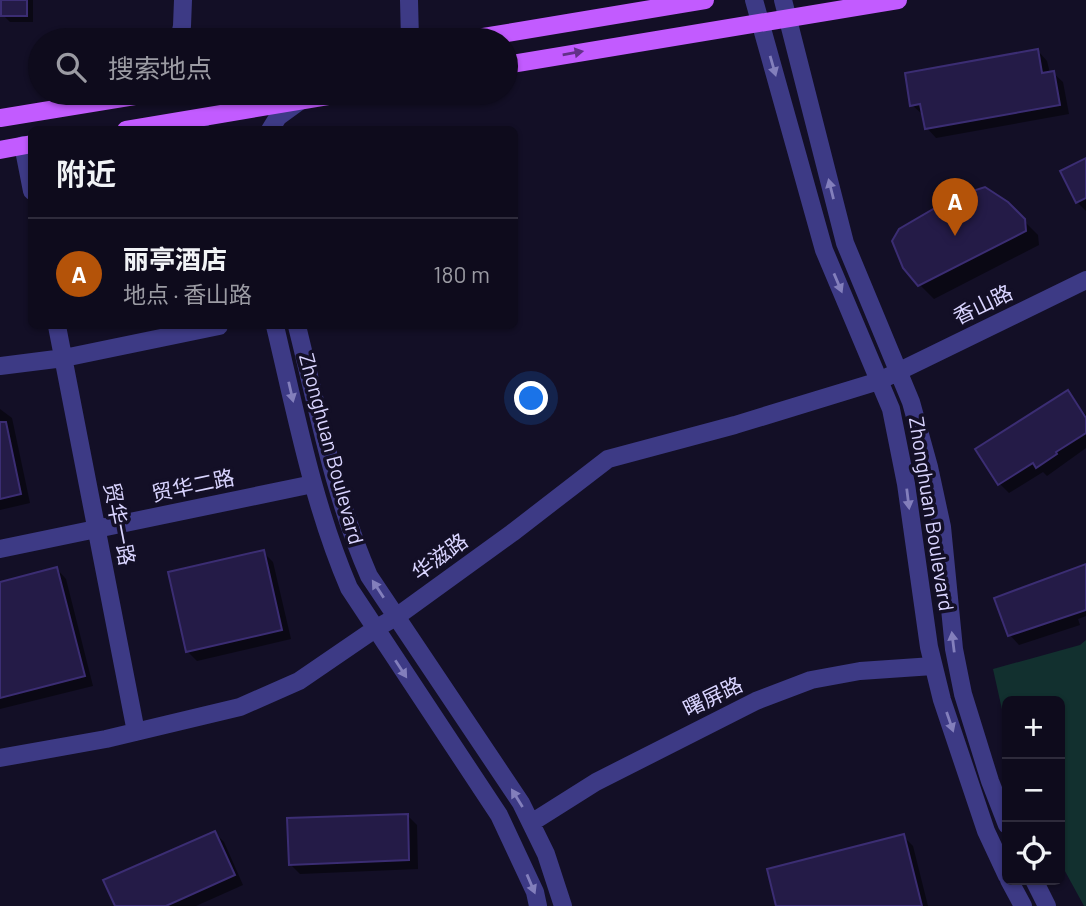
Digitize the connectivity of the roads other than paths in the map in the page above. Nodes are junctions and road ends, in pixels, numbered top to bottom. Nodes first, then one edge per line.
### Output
1 (183, 0) edge
2 (410, 0) edge
3 (705, 0) edge
4 (754, 0) edge
5 (898, 0) edge
6 (785, 9) edge
7 (760, 22) junction
8 (184, 28) edge
9 (410, 28) edge
10 (518, 31) edge
11 (518, 63) edge
12 (77, 105) edge
13 (277, 105) edge
14 (294, 105) edge
15 (0, 118) edge
16 (178, 122) junction
17 (152, 126) edge
18 (190, 126) edge
19 (272, 126) edge
20 (27, 145) edge
21 (0, 150) edge
22 (1086, 280) edge
23 (58, 329) edge
24 (204, 329) edge
25 (276, 329) edge
26 (298, 329) edge
27 (64, 358) junction
28 (0, 366) edge
29 (898, 371) junction
30 (879, 381) junction
31 (313, 484) junction
32 (97, 529) junction
33 (0, 549) edge
34 (396, 617) junction
35 (375, 629) junction
36 (933, 666) junction
37 (136, 732) junction
38 (0, 758) edge
39 (1006, 822) edge
40 (531, 824) junction
41 (1002, 865) edge
42 (1012, 885) edge
43 (1036, 885) edge
44 (1046, 904) edge
45 (538, 906) edge
46 (563, 906) edge
47 (1023, 906) edge

1 - 8 street
2 - 9 street
3 - 10 main road
4 - 7 street, Zhonghuan Boulevard
5 - 6 main road
6 - 7 main road
29 -> 6 street, Zhonghuan Boulevard
11 -> 7 main road
7 -> 30 street, Zhonghuan Boulevard
12 - 15 main road
13 - 16 main road
14 - 19 street
16 - 17 main road
16 - 18 street
20 - 21 main road
22 - 29 street, 香山路
23 - 27 street, 贸华一路
24 - 27 street
25 -> 31 street, Zhonghuan Boulevard
34 -> 26 street, Zhonghuan Boulevard
27 - 28 street
27 - 32 street, 贸华一路
29 - 30 street, 华滋路
39 -> 29 street, Zhonghuan Boulevard
30 - 34 street, 华滋路
30 -> 36 street, Zhonghuan Boulevard
31 - 32 street, 贸华二路
31 - 35 street, Zhonghuan Boulevard
32 - 33 street, 贸华二路
32 - 37 street, 贸华一路
34 - 35 street, 华滋路
40 -> 34 street, Zhonghuan Boulevard
35 - 37 street, 华滋路
35 -> 45 street, Zhonghuan Boulevard
36 - 40 street, 曙屏路
36 -> 41 street, Zhonghuan Boulevard
37 - 38 street, 华滋路
40 - 46 street, Zhonghuan Boulevard
42 - 47 street, Zhonghuan Boulevard
43 - 44 street

